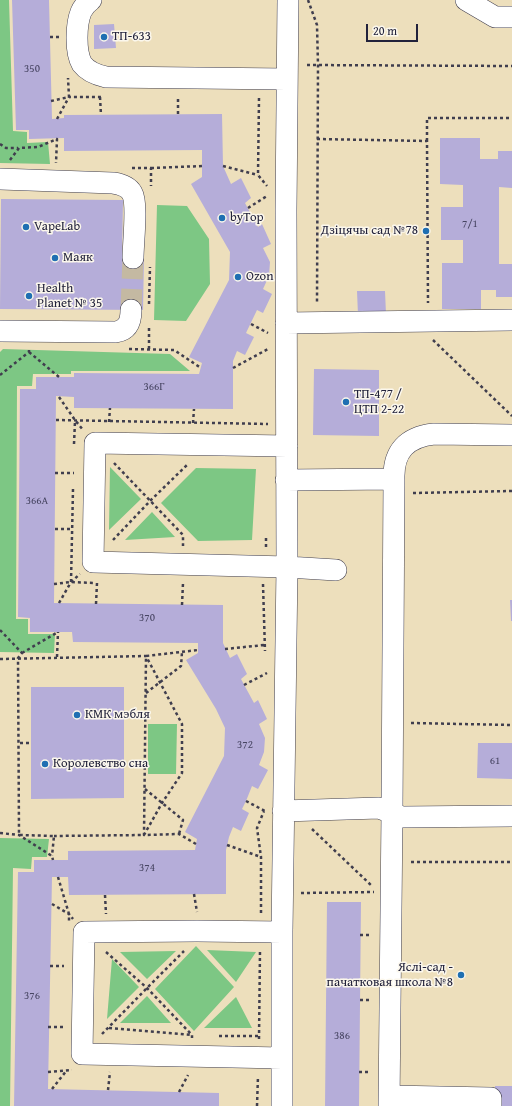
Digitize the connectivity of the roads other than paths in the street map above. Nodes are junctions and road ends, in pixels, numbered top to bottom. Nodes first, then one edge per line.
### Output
1 (91, 0) edge
2 (288, 0) edge
3 (466, 0) edge
4 (512, 17) edge
5 (287, 72) junction
6 (4, 171) edge
7 (132, 258) tunnel mouth
8 (131, 310) tunnel mouth
9 (512, 320) edge
10 (0, 331) edge
11 (280, 332) junction
12 (512, 435) edge
13 (287, 446) junction
14 (286, 480) junction
15 (394, 486) junction
16 (286, 567) junction
17 (336, 570) dead end
18 (274, 811) junction
19 (392, 813) junction
20 (512, 816) edge
21 (282, 932) junction
22 (282, 1058) junction
23 (390, 1101) edge
24 (282, 1106) edge
25 (491, 1106) edge

1 - 5 lane
2 - 5 lane
3 - 4 lane
5 - 11 lane
6 - 7 lane
8 - 10 lane
9 - 11 lane
11 - 13 lane
12 - 15 lane
13 - 14 lane
13 - 16 lane
14 - 15 lane
14 - 16 lane
15 - 19 lane
16 - 17 lane
16 - 18 lane
18 - 19 lane
18 - 21 lane
19 - 20 lane
19 - 23 lane
21 - 22 lane
21 - 22 lane
22 - 24 lane
23 - 25 lane

